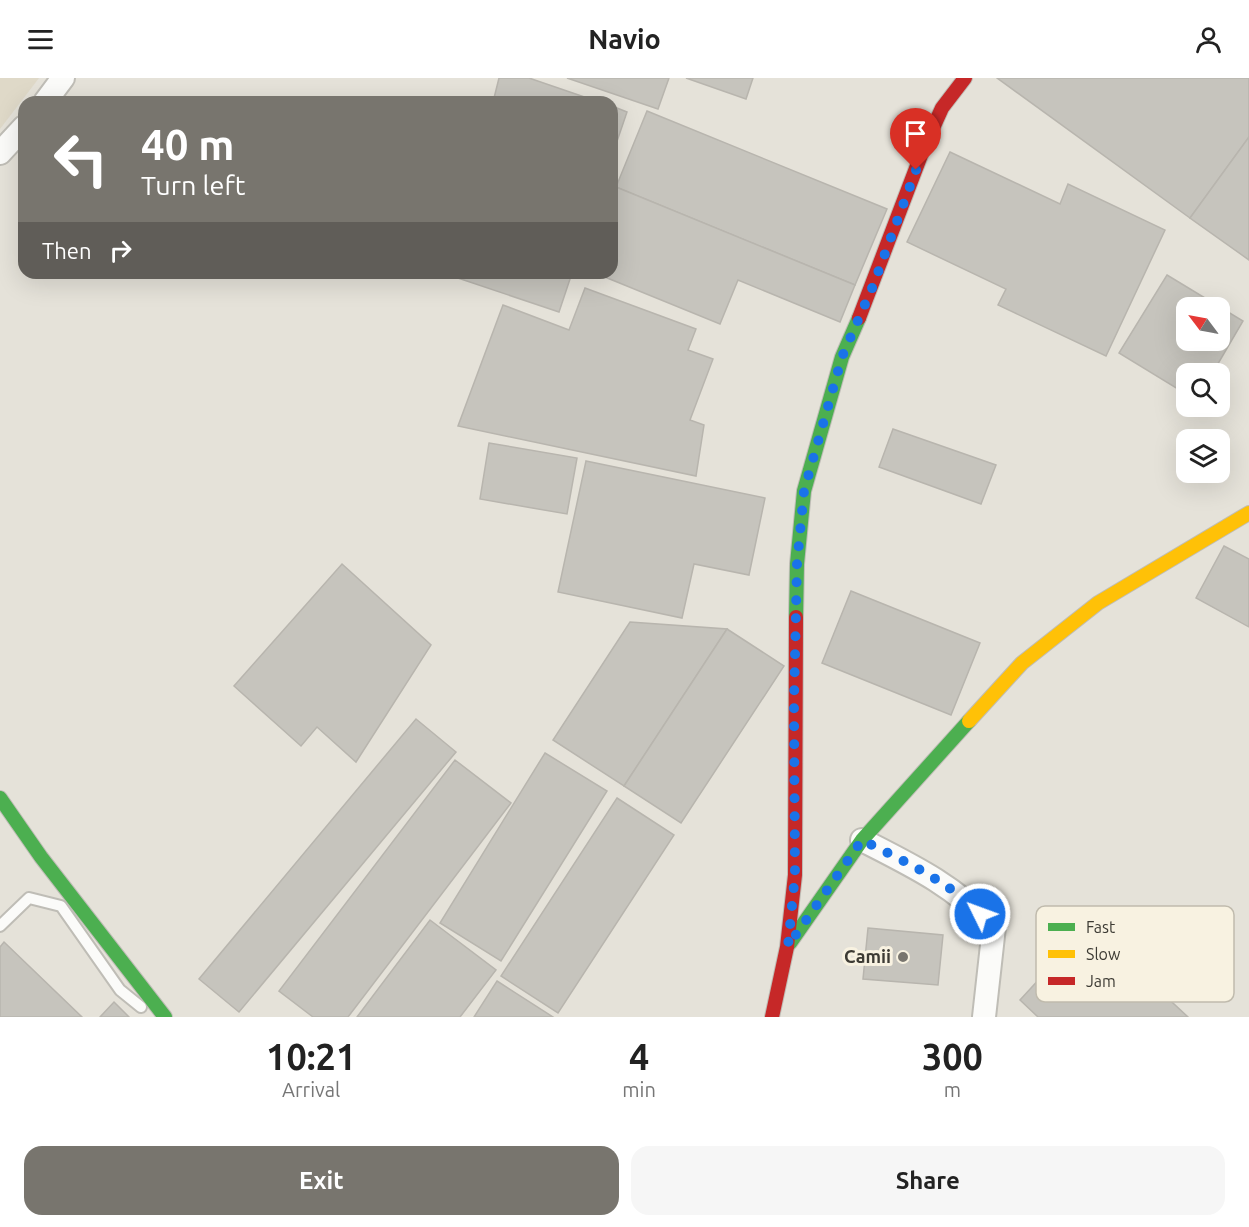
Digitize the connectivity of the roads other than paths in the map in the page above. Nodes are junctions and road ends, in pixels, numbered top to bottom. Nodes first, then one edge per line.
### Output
1 (63, 78) edge
2 (965, 78) edge
3 (50, 96) edge
4 (18, 134) edge
5 (0, 153) edge
6 (1249, 513) edge
7 (0, 798) edge
8 (862, 840) junction
9 (0, 926) edge
10 (788, 946) junction
11 (153, 1017) edge
12 (165, 1017) edge
13 (772, 1017) edge
14 (984, 1017) edge

1 - 3 street
2 - 10 street
4 - 5 street
6 - 8 street
7 - 12 street
8 - 10 street
8 - 14 street
9 - 11 lane
10 - 13 street

